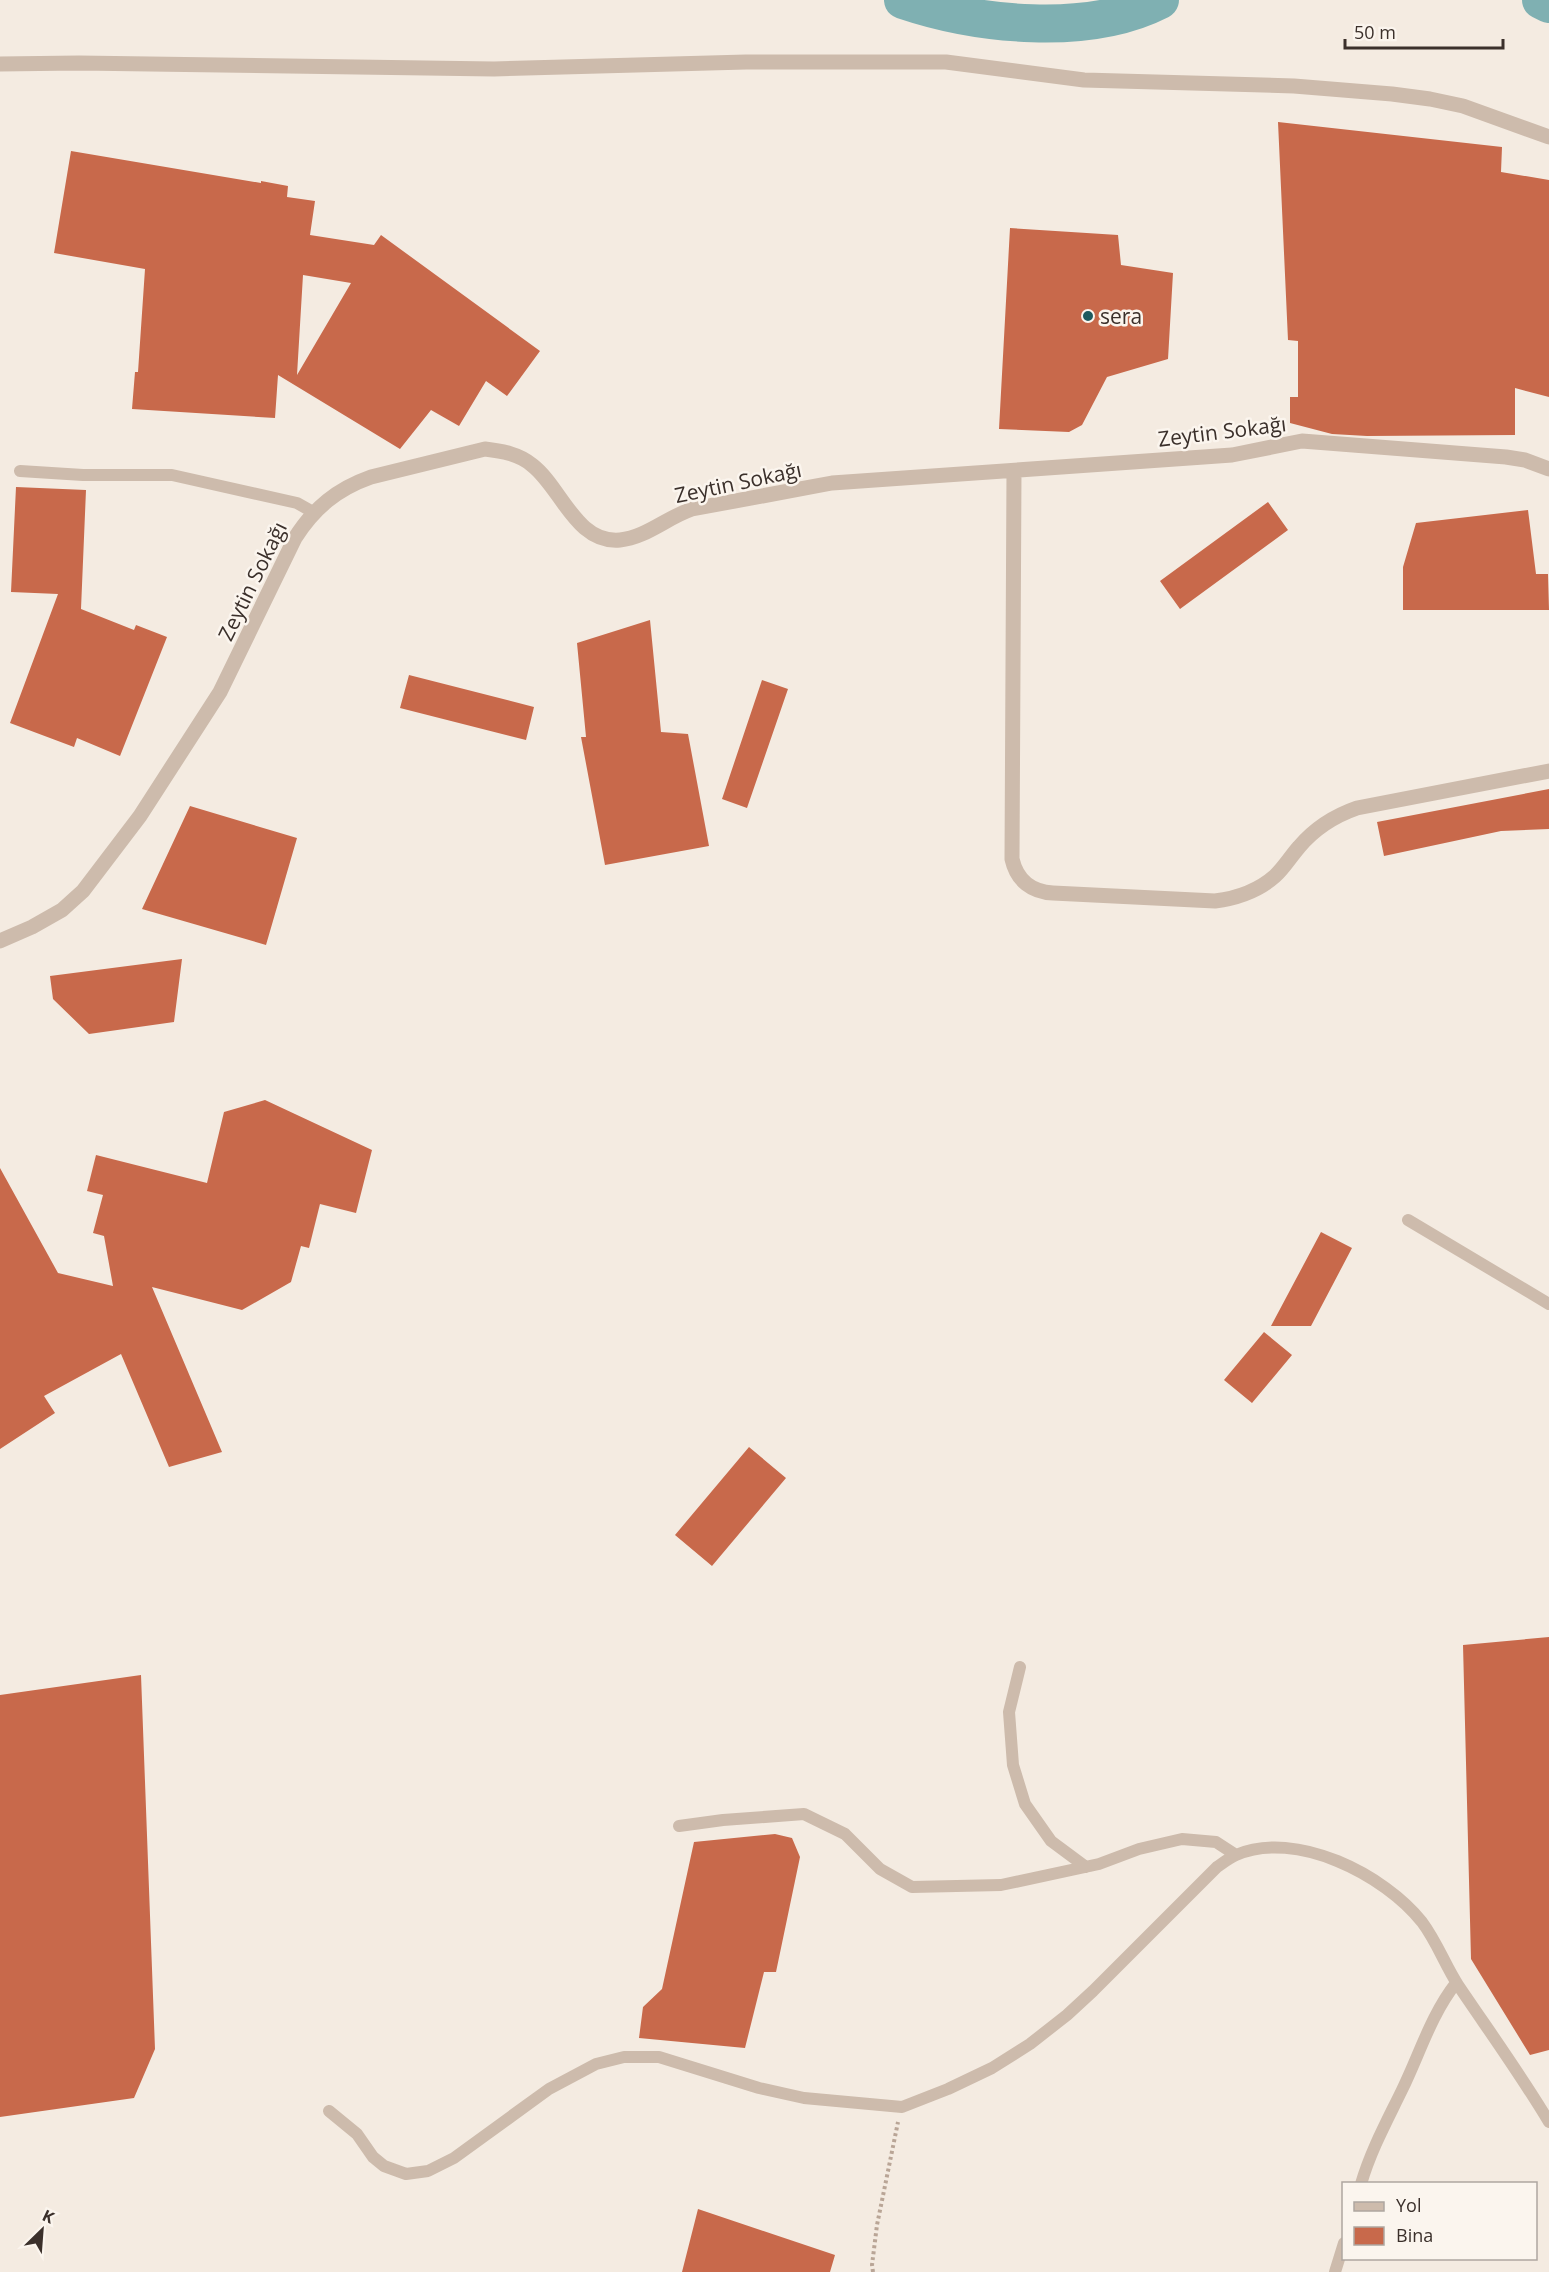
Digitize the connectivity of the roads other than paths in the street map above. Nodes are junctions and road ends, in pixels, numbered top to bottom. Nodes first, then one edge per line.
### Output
1 (0, 64) edge
2 (1549, 137) edge
3 (1549, 469) edge
4 (20, 471) dead end
5 (1014, 471) junction
6 (314, 512) junction
7 (1549, 771) edge
8 (0, 941) edge
9 (1408, 1220) dead end
10 (1549, 1305) edge
11 (1020, 1667) dead end
12 (679, 1827) dead end
13 (1236, 1855) junction
14 (1086, 1867) junction
15 (1456, 1983) junction
16 (329, 2111) dead end
17 (1549, 2122) edge
18 (1362, 2182) edge
19 (1342, 2249) edge
20 (1335, 2272) edge

1 - 2 street
3 - 5 street, Zeytin Sokağı
4 - 6 lane
5 - 6 street, Zeytin Sokağı
5 - 7 street
6 - 8 street, Zeytin Sokağı
9 - 10 lane
11 - 14 lane
12 - 14 lane
13 - 14 lane
13 - 15 lane
13 - 16 lane
15 - 17 lane
15 - 18 lane
19 - 20 lane

